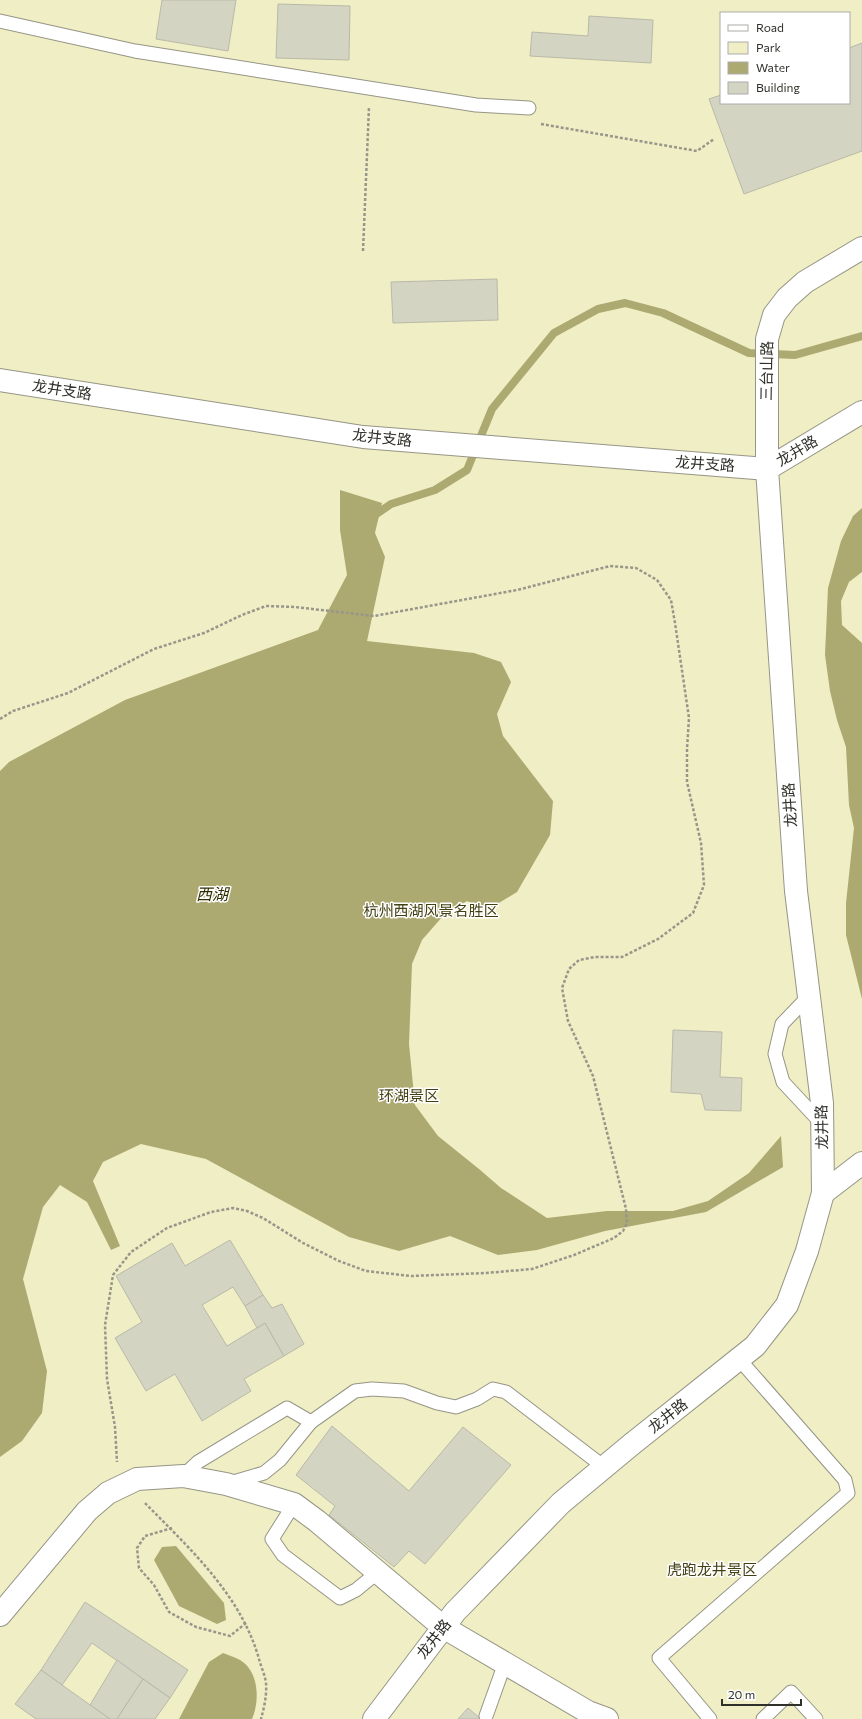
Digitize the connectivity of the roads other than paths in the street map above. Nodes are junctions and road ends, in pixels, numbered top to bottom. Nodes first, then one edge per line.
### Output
1 (0, 21) edge
2 (528, 108) road end
3 (862, 248) edge
4 (0, 380) edge
5 (862, 412) edge
6 (767, 469) junction
7 (809, 996) junction
8 (822, 1125) junction
9 (862, 1163) edge
10 (822, 1193) junction
11 (739, 1359) junction
12 (311, 1422) junction
13 (604, 1467) junction
14 (183, 1476) junction
15 (226, 1484) junction
16 (294, 1504) junction
17 (378, 1572) junction
18 (0, 1615) edge
19 (443, 1627) junction
20 (505, 1663) junction
21 (486, 1716) dead end
22 (374, 1719) edge
23 (607, 1719) edge
24 (710, 1719) edge
25 (764, 1719) edge
26 (816, 1719) edge

1 - 2 lane
3 - 6 street, 三台山路
4 - 6 street, 龙井支路
5 - 6 street, 龙井路
6 - 7 street, 龙井路
7 - 8 street, 龙井路
7 - 8 lane
8 - 10 street, 龙井路
9 - 10 street
10 - 11 street, 龙井路
11 - 13 street, 龙井路
11 - 24 lane
12 - 13 lane
12 - 14 lane
12 - 15 lane
13 - 19 street, 龙井路
14 - 15 street
14 - 18 street
15 - 16 street
16 - 17 street
16 - 17 lane
17 - 19 street
19 - 20 street
19 - 22 street, 龙井路
20 - 21 lane
20 - 23 street
25 - 26 lane

